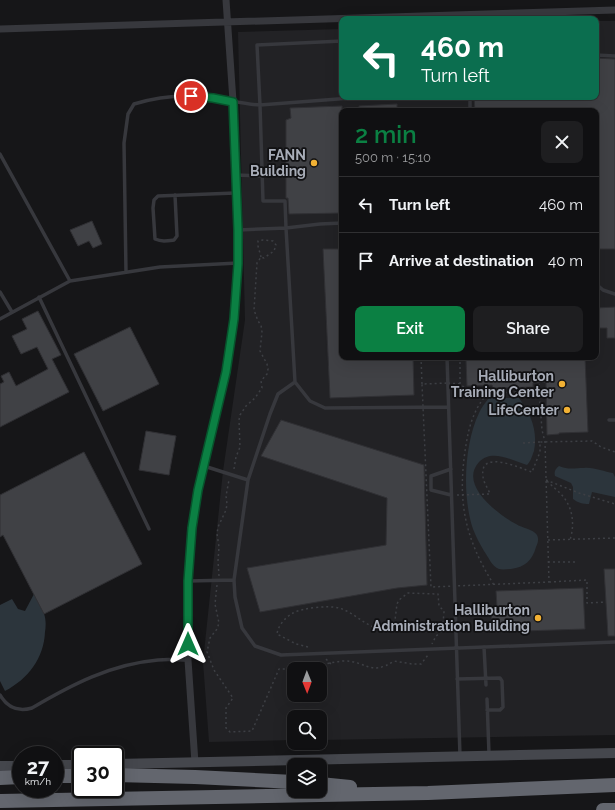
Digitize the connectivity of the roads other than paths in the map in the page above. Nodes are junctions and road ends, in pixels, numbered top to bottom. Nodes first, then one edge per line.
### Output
1 (226, 0) edge
2 (615, 10) edge
3 (403, 16) edge
4 (339, 18) edge
5 (227, 21) junction
6 (0, 29) edge
7 (339, 42) edge
8 (599, 55) edge
9 (615, 56) edge
10 (339, 99) edge
11 (233, 102) junction
12 (260, 105) junction
13 (0, 154) edge
14 (236, 175) junction
15 (262, 176) junction
16 (235, 193) junction
17 (175, 196) junction
18 (339, 224) edge
19 (286, 228) junction
20 (238, 230) junction
21 (238, 264) junction
22 (126, 272) junction
23 (70, 281) junction
24 (599, 287) edge
25 (0, 292) edge
26 (615, 294) edge
27 (39, 297) junction
28 (12, 312) junction
29 (0, 319) edge
30 (447, 360) edge
31 (295, 382) junction
32 (448, 407) junction
33 (609, 420) dead end
34 (615, 420) edge
35 (204, 466) junction
36 (450, 469) junction
37 (248, 480) junction
38 (451, 495) junction
39 (149, 529) dead end
40 (234, 580) junction
41 (188, 581) junction
42 (615, 642) edge
43 (484, 647) junction
44 (456, 648) junction
45 (188, 660) junction
46 (486, 678) junction
47 (457, 679) junction
48 (486, 685) dead end
49 (0, 694) edge
50 (486, 699) dead end
51 (487, 710) junction
52 (615, 753) edge
53 (460, 756) junction
54 (489, 756) junction
55 (195, 763) junction
56 (124, 764) edge
57 (0, 766) edge
58 (12, 766) edge
59 (124, 775) edge
60 (12, 777) edge
61 (0, 778) edge
62 (287, 782) edge
63 (327, 785) edge
64 (615, 785) edge
65 (428, 793) junction
66 (0, 801) edge
67 (603, 810) edge
68 (615, 810) edge

1 - 5 street
2 - 3 street
4 - 5 street
5 - 6 street
5 - 11 street
7 - 12 lane
8 - 9 lane
10 - 12 lane
11 - 12 lane
11 - 14 street
11 - 22 lane
12 - 15 lane
13 - 23 lane
14 - 15 lane
14 - 16 street
15 - 19 lane
16 - 17 lane
16 - 20 street
17 - 17 lane
18 - 19 lane
19 - 20 lane
19 - 31 lane
20 - 21 street
21 - 22 lane
21 - 35 street
22 - 23 lane
23 - 27 lane
24 - 26 lane
25 - 28 lane
27 - 28 lane
27 - 39 lane
28 - 29 lane
30 - 32 lane
31 - 32 lane
31 - 37 lane
32 - 36 lane
33 - 34 lane
35 - 37 lane
35 - 41 street
36 - 38 lane
36 - 38 lane
37 - 40 lane
38 - 44 lane
40 - 41 lane
40 - 44 lane
41 - 45 street
42 - 43 lane
43 - 44 lane
43 - 46 lane
44 - 47 lane
45 - 49 lane
45 - 55 street
46 - 47 lane
46 - 48 lane
46 - 51 lane
47 - 53 lane
50 - 51 lane
51 - 54 lane
52 - 54 main road
53 - 54 main road
53 - 55 main road
55 - 56 main road
57 - 58 main road
59 - 62 highway
60 - 61 highway
63 - 65 highway
64 - 65 highway
65 - 66 highway
67 - 68 highway

